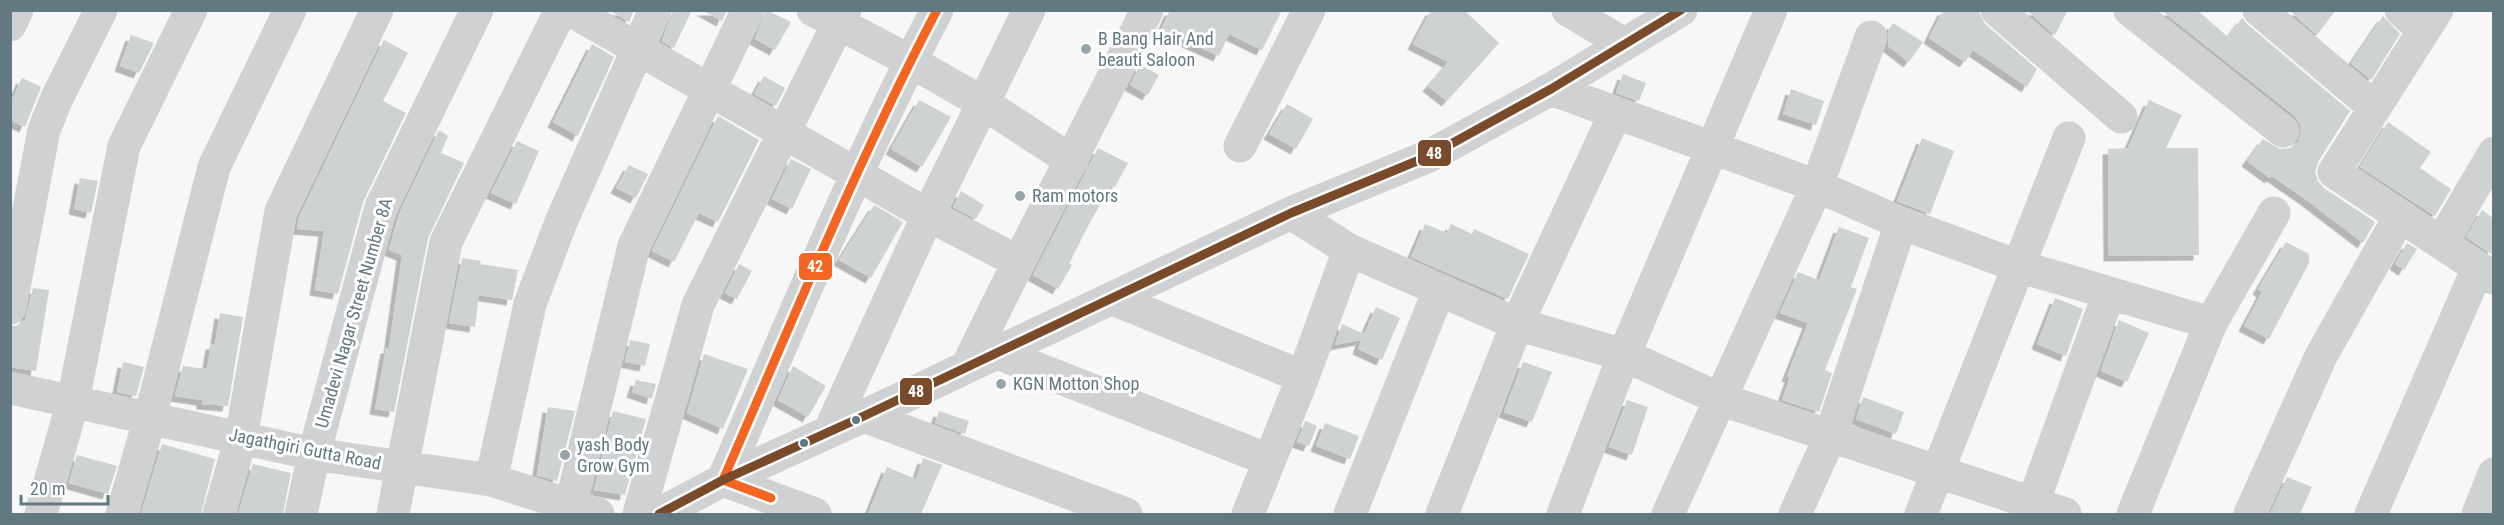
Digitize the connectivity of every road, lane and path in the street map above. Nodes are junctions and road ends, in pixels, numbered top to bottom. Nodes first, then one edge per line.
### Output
1 (17, 10) edge
2 (100, 10) edge
3 (191, 10) edge
4 (290, 10) edge
5 (377, 10) edge
6 (477, 10) edge
7 (561, 10) edge
8 (570, 10) edge
9 (655, 10) edge
10 (748, 10) edge
11 (937, 10) edge
12 (1029, 10) edge
13 (1147, 10) edge
14 (1310, 10) edge
15 (1568, 10) edge
16 (1681, 10) edge
17 (1771, 10) edge
18 (1997, 10) edge
19 (2130, 10) edge
20 (2259, 10) edge
21 (832, 15) edge
22 (2420, 17) edge
23 (10, 25) edge
24 (1871, 37) dead end
25 (1624, 44) junction
26 (637, 48) junction
27 (910, 61) junction
28 (711, 89) junction
29 (1551, 89) junction
30 (983, 103) junction
31 (2374, 107) junction
32 (1615, 114) junction
33 (2121, 117) dead end
34 (2283, 131) dead end
35 (785, 132) junction
36 (2069, 138) dead end
37 (1240, 146) dead end
38 (1713, 148) junction
39 (2493, 153) edge
40 (1072, 161) junction
41 (857, 174) junction
42 (1817, 186) junction
43 (1292, 213) junction
44 (2274, 213) dead end
45 (928, 215) junction
46 (2400, 216) junction
47 (1901, 223) junction
48 (2440, 243) junction
49 (1349, 250) junction
50 (1017, 261) junction
51 (2018, 266) junction
52 (2486, 273) edge
53 (1439, 290) junction
54 (2109, 293) junction
55 (1113, 299) junction
56 (10, 308) edge
57 (2211, 322) junction
58 (1517, 324) junction
59 (1624, 355) junction
60 (982, 359) junction
61 (1303, 377) junction
62 (10, 388) edge
63 (1720, 399) junction
64 (73, 400) junction
65 (864, 416) junction
66 (150, 418) junction
67 (830, 430) junction
68 (1830, 437) junction
69 (241, 438) junction
70 (314, 454) junction
71 (1269, 460) junction
72 (403, 467) junction
73 (1939, 473) junction
74 (2493, 474) edge
75 (491, 480) junction
76 (723, 480) junction
77 (2032, 509) edge
78 (584, 510) edge
79 (41, 514) edge
80 (122, 514) edge
81 (219, 514) edge
82 (301, 514) edge
83 (393, 514) edge
84 (639, 514) edge
85 (659, 514) edge
86 (815, 514) edge
87 (1126, 514) edge
88 (1248, 514) edge
89 (1350, 514) edge
90 (1442, 514) edge
91 (1563, 514) edge
92 (1668, 514) edge
93 (1795, 514) edge
94 (1921, 514) edge
95 (2065, 514) edge
96 (2133, 514) edge
97 (2250, 514) edge
98 (2371, 514) edge
99 (2478, 514) edge

1 - 23 street
2 - 56 street
3 - 64 street
4 - 66 street
5 - 69 street
6 - 70 street, Umadevi Nagar Street Number 8A
7 - 72 street
8 - 26 street
9 - 26 street
10 - 28 street
11 - 27 street
12 - 30 street
13 - 40 street
14 - 37 street
15 - 25 street
16 - 25 street
17 - 38 street
18 - 33 street
19 - 34 street
20 - 31 street
21 - 27 street
21 - 35 street
22 - 31 street
24 - 42 street
25 - 29 street
26 - 28 street
26 - 75 street
27 - 30 street
27 - 41 street
28 - 35 street
28 - 78 street
29 - 32 street
29 - 43 street
30 - 40 street
30 - 45 street
31 - 46 street
32 - 38 street
32 - 58 street
35 - 41 street
35 - 84 street
36 - 51 street
38 - 42 street
38 - 59 street
39 - 48 street
40 - 50 street
41 - 45 street
41 - 76 street
42 - 47 street
42 - 63 street
43 - 49 street
43 - 55 street
44 - 57 street
45 - 50 street
45 - 67 street
46 - 48 street
46 - 97 street
47 - 51 street
47 - 68 street
48 - 52 street
49 - 53 street
49 - 61 street
50 - 60 street
51 - 54 street
51 - 73 street
52 - 98 street
53 - 58 street
53 - 89 street
54 - 57 street
54 - 77 street
55 - 60 street
55 - 61 street
57 - 96 street
58 - 59 street
58 - 90 street
59 - 63 street
59 - 91 street
60 - 65 street
60 - 71 street
61 - 71 street
62 - 64 street, Jagathgiri Gutta Road
63 - 68 street
63 - 92 street
64 - 66 street, Jagathgiri Gutta Road
64 - 79 street
65 - 67 street
65 - 87 street
66 - 69 street, Jagathgiri Gutta Road
66 - 80 street
67 - 76 street
68 - 73 street
68 - 93 street
69 - 70 street, Jagathgiri Gutta Road
69 - 81 street
70 - 72 street, Jagathgiri Gutta Road
70 - 82 street, Umadevi Nagar Street Number 8A
71 - 88 street
72 - 75 street, Jagathgiri Gutta Road
72 - 83 street
73 - 77 street
73 - 94 street
74 - 99 street
75 - 78 street, Jagathgiri Gutta Road
76 - 85 street
76 - 86 street
77 - 95 street

